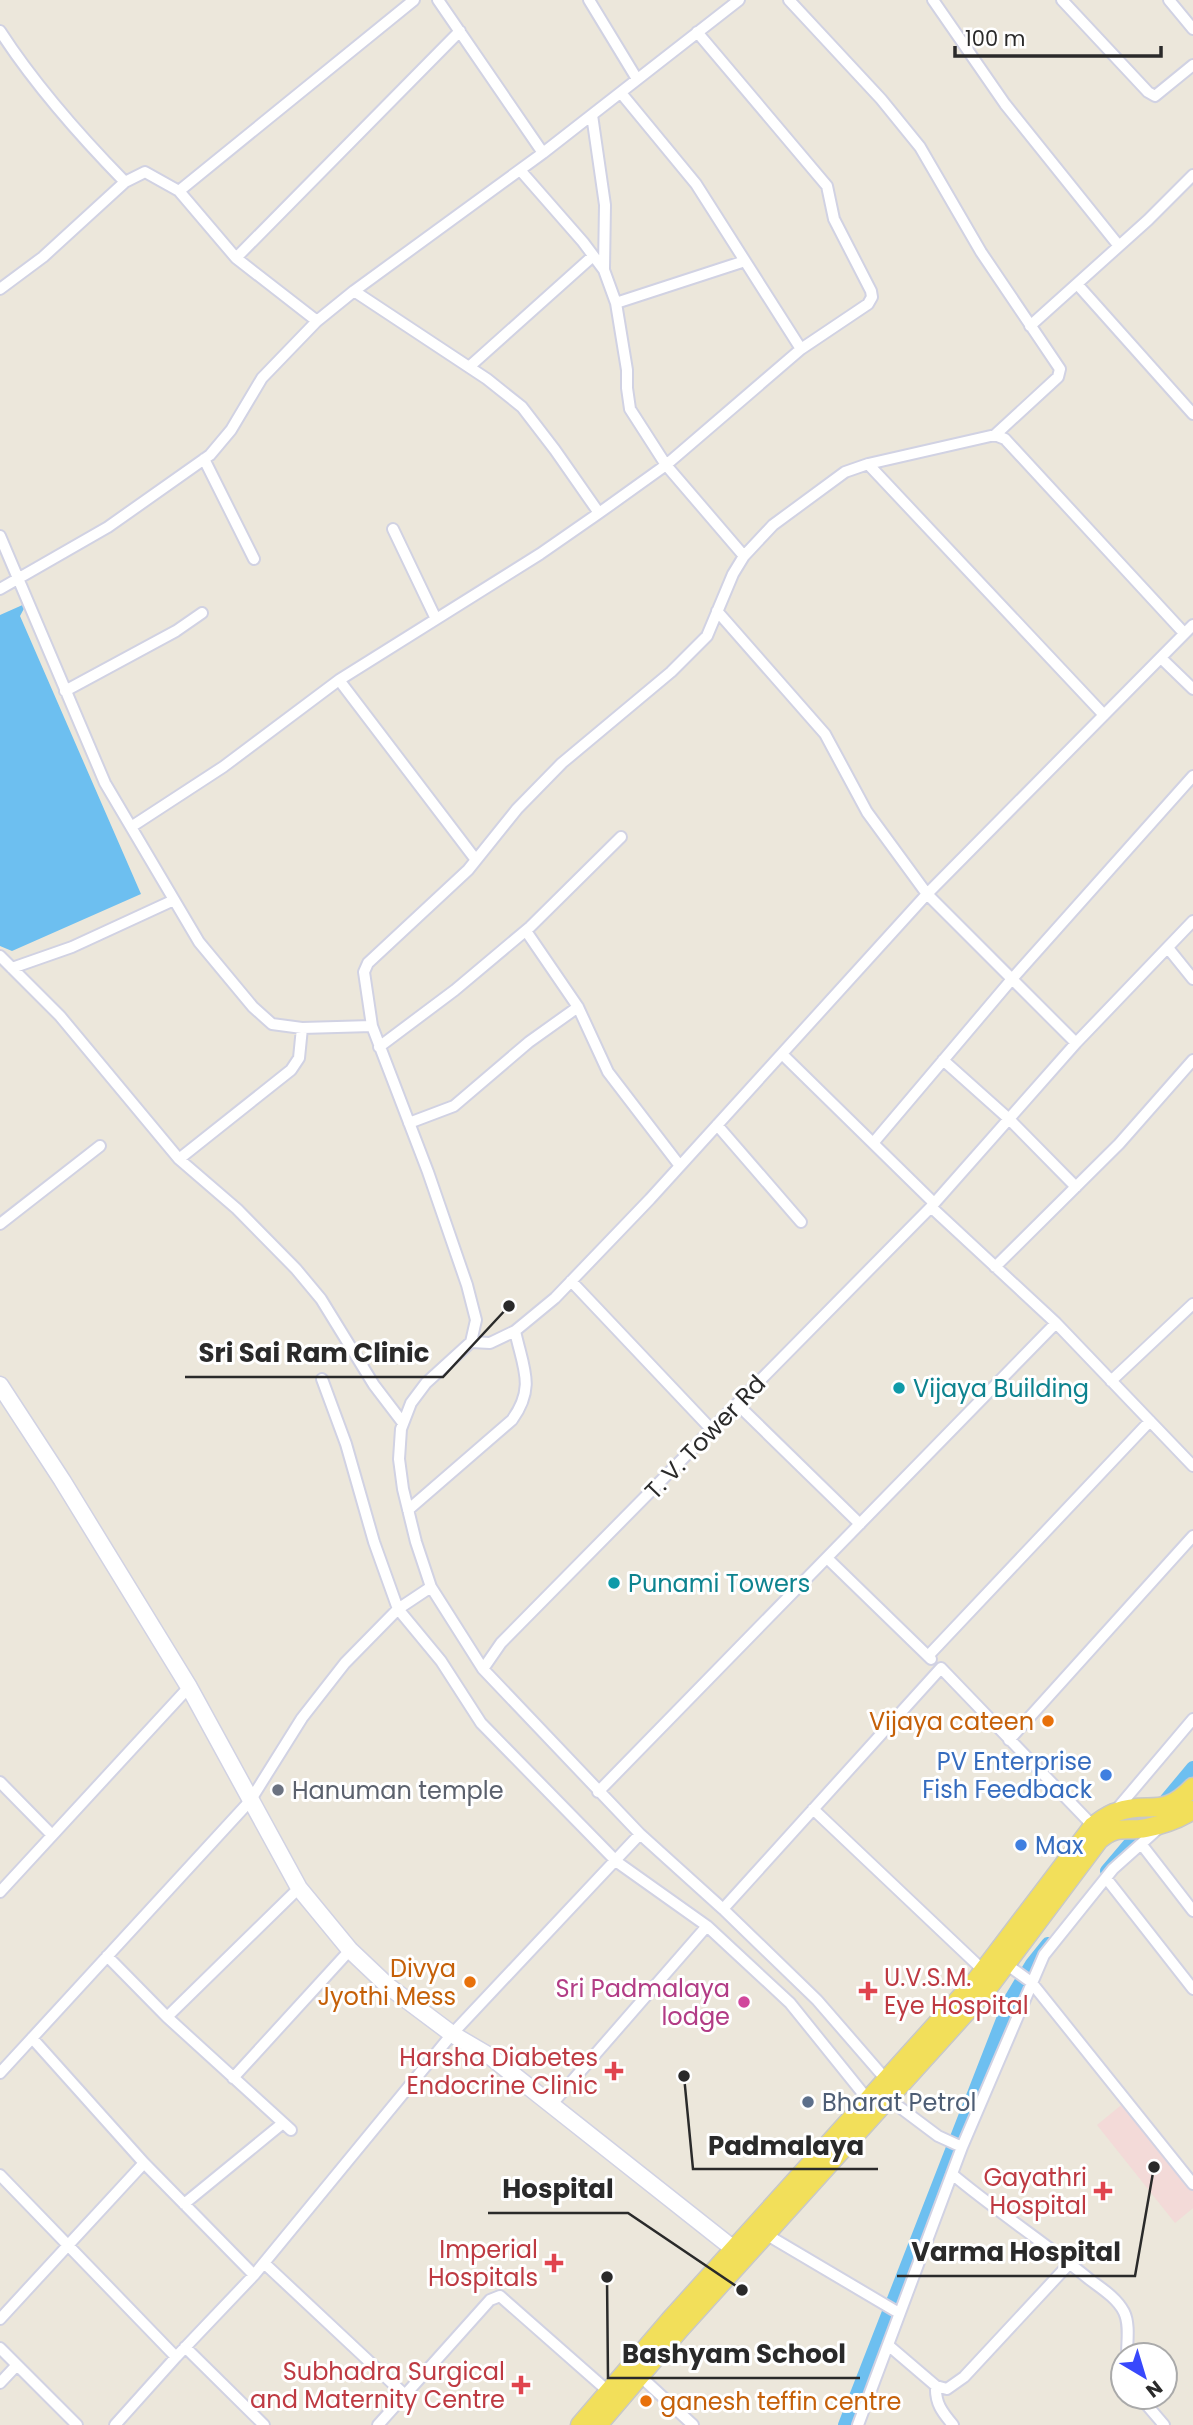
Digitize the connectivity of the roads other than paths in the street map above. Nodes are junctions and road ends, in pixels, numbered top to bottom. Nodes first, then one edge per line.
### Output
1 (414, 0) edge
2 (438, 0) edge
3 (589, 0) edge
4 (739, 0) edge
5 (789, 0) edge
6 (933, 0) edge
7 (1062, 0) edge
8 (1168, 0) edge
9 (1193, 29) edge
10 (0, 30) edge
11 (460, 31) junction
12 (697, 32) junction
13 (1193, 65) edge
14 (638, 79) junction
15 (621, 93) junction
16 (592, 115) junction
17 (543, 153) junction
18 (520, 170) junction
19 (1193, 175) edge
20 (125, 182) junction
21 (179, 191) junction
22 (1119, 246) junction
23 (593, 256) junction
24 (236, 258) junction
25 (745, 261) junction
26 (604, 270) junction
27 (1077, 284) junction
28 (0, 289) edge
29 (354, 291) junction
30 (616, 303) junction
31 (317, 321) junction
32 (1030, 326) junction
33 (801, 349) junction
34 (469, 367) junction
35 (1193, 414) edge
36 (995, 435) junction
37 (204, 459) junction
38 (868, 464) junction
39 (666, 465) junction
40 (599, 513) junction
41 (393, 529) dead end
42 (0, 536) edge
43 (744, 556) junction
44 (254, 559) dead end
45 (17, 581) junction
46 (0, 589) edge
47 (717, 611) junction
48 (202, 614) dead end
49 (436, 619) junction
50 (1189, 629) edge
51 (1161, 658) junction
52 (339, 680) junction
53 (1193, 689) edge
54 (65, 691) junction
55 (1104, 715) junction
56 (1193, 776) edge
57 (131, 827) junction
58 (621, 837) dead end
59 (475, 860) junction
60 (927, 894) junction
61 (174, 900) junction
62 (1193, 921) edge
63 (526, 931) junction
64 (1168, 948) junction
65 (0, 956) edge
66 (12, 968) junction
67 (1012, 979) junction
68 (1193, 979) edge
69 (579, 1007) junction
70 (372, 1026) junction
71 (302, 1028) junction
72 (1076, 1043) junction
73 (379, 1047) junction
74 (782, 1054) junction
75 (943, 1060) junction
76 (1193, 1060) edge
77 (1009, 1119) junction
78 (408, 1123) junction
79 (717, 1125) junction
80 (874, 1142) junction
81 (100, 1146) dead end
82 (179, 1158) junction
83 (680, 1166) junction
84 (1076, 1187) junction
85 (933, 1205) junction
86 (801, 1222) dead end
87 (0, 1224) edge
88 (995, 1266) junction
89 (571, 1281) junction
90 (1192, 1307) edge
91 (1056, 1323) junction
92 (515, 1331) junction
93 (471, 1342) junction
94 (322, 1379) dead end
95 (1111, 1381) junction
96 (0, 1385) edge
97 (737, 1404) junction
98 (1150, 1421) junction
99 (403, 1423) junction
100 (712, 1430) junction
101 (1193, 1466) edge
102 (408, 1510) junction
103 (860, 1524) junction
104 (1193, 1536) edge
105 (827, 1558) junction
106 (431, 1587) junction
107 (398, 1609) junction
108 (928, 1656) junction
109 (941, 1668) junction
110 (483, 1669) junction
111 (189, 1687) junction
112 (1193, 1719) edge
113 (1009, 1740) junction
114 (0, 1782) edge
115 (598, 1792) junction
116 (250, 1801) junction
117 (1188, 1803) edge
118 (813, 1809) junction
119 (1163, 1816) junction
120 (1110, 1823) junction
121 (640, 1834) junction
122 (52, 1835) junction
123 (1144, 1836) junction
124 (617, 1862) junction
125 (1106, 1878) junction
126 (299, 1888) junction
127 (0, 1892) edge
128 (723, 1909) junction
129 (1193, 1911) edge
130 (706, 1926) junction
131 (350, 1950) junction
132 (107, 1956) junction
133 (1008, 1965) junction
134 (984, 1970) junction
135 (1029, 1981) junction
136 (1193, 1989) edge
137 (167, 2017) junction
138 (452, 2034) junction
139 (32, 2038) junction
140 (2, 2067) edge
141 (233, 2078) junction
142 (883, 2092) junction
143 (552, 2104) junction
144 (962, 2147) junction
145 (144, 2163) junction
146 (952, 2174) junction
147 (0, 2175) edge
148 (1193, 2184) edge
149 (184, 2204) junction
150 (761, 2231) junction
151 (68, 2247) junction
152 (735, 2250) junction
153 (264, 2263) junction
154 (1070, 2263) junction
155 (254, 2274) junction
156 (899, 2313) junction
157 (0, 2319) edge
158 (1127, 2341) edge
159 (888, 2345) junction
160 (185, 2347) junction
161 (0, 2348) edge
162 (176, 2357) junction
163 (16, 2366) junction
164 (640, 2376) junction
165 (0, 2383) edge
166 (936, 2386) junction
167 (608, 2392) junction
168 (405, 2396) junction
169 (1152, 2411) edge
170 (77, 2425) edge
171 (115, 2425) edge
172 (264, 2425) edge
173 (378, 2425) edge
174 (580, 2425) edge
175 (598, 2425) edge
176 (693, 2425) edge
177 (858, 2425) edge
178 (953, 2425) edge
179 (1164, 2425) edge

1 - 21 street
2 - 11 street
3 - 14 street
4 - 12 street
5 - 32 street
6 - 22 street
7 - 13 street
8 - 9 street
10 - 20 street
11 - 17 street
11 - 24 street
12 - 14 street
12 - 33 street
14 - 15 street
15 - 16 street
15 - 25 street
16 - 17 street
16 - 26 street
17 - 18 street
18 - 23 street
18 - 29 street
19 - 22 street
20 - 21 street
20 - 28 street
21 - 24 street
22 - 27 street
23 - 26 street
23 - 34 street
24 - 31 street
25 - 30 street
25 - 33 street
26 - 30 street
27 - 32 street
27 - 35 street
29 - 31 street
29 - 34 street
30 - 39 street
31 - 37 street
32 - 36 street
33 - 39 street
34 - 40 street
36 - 38 street
36 - 50 street
37 - 44 street
37 - 45 street
38 - 43 street
38 - 55 street
39 - 40 street
39 - 43 street
40 - 49 street
41 - 49 street
42 - 45 street
43 - 47 street
45 - 46 street
45 - 54 street
47 - 59 street
47 - 60 street
48 - 54 street
49 - 52 street
50 - 51 street
51 - 53 street
51 - 55 street
52 - 57 street
52 - 59 street
54 - 57 street
55 - 60 street
56 - 67 street
57 - 61 street
58 - 63 street
59 - 70 street
60 - 67 street
60 - 74 street
61 - 66 street
61 - 71 street
62 - 64 street, T. V. Tower Rd
63 - 69 street
63 - 73 street
64 - 68 street
64 - 72 street, T. V. Tower Rd
65 - 66 street
66 - 82 street
67 - 72 street
67 - 75 street
69 - 78 street
69 - 83 street
70 - 71 street
70 - 73 street
71 - 82 street
72 - 77 street, T. V. Tower Rd
73 - 78 street
74 - 79 street
74 - 80 street
75 - 77 street
75 - 80 street
76 - 84 street
77 - 84 street
77 - 85 street, T. V. Tower Rd
78 - 93 street
79 - 83 street
79 - 86 street
80 - 85 street
81 - 87 street
82 - 99 street
83 - 89 street
84 - 88 street
85 - 88 street
85 - 97 street, T. V. Tower Rd
88 - 91 street
89 - 92 street
89 - 100 street
90 - 95 street
91 - 95 street
91 - 103 street
92 - 93 street
92 - 102 street
93 - 99 street
94 - 107 street
95 - 98 street
96 - 111 main road
97 - 100 street, T. V. Tower Rd
97 - 103 street
98 - 101 street
98 - 108 street
99 - 102 street
100 - 110 street, T. V. Tower Rd
102 - 106 street
103 - 105 street
104 - 113 street
105 - 108 street
105 - 115 street
106 - 107 street
106 - 110 street
107 - 116 street
107 - 124 street
108 - 109 street
109 - 113 street
109 - 118 street
110 - 115 street
111 - 116 main road
111 - 122 street
112 - 120 street
113 - 120 street
114 - 122 street
115 - 121 street
116 - 126 main road
116 - 132 street
117 - 119 main road
118 - 128 street
118 - 134 street
119 - 120 main road
119 - 123 main road
120 - 123 main road
120 - 133 main road
120 - 134 main road
121 - 124 street
121 - 128 street
122 - 127 street
123 - 125 street
123 - 129 street
124 - 130 street
124 - 138 street
125 - 135 street
125 - 136 street
126 - 131 main road
126 - 137 street
128 - 142 street
130 - 142 street
130 - 143 street
131 - 138 main road
131 - 141 street
132 - 137 street
132 - 139 street
133 - 135 street
133 - 142 main road
134 - 142 main road
135 - 144 street
135 - 148 street
137 - 141 street
138 - 143 main road
138 - 153 street
139 - 140 street
139 - 145 street
141 - 149 street
142 - 144 street
142 - 150 main road
143 - 152 main road
144 - 146 street
145 - 149 street
145 - 151 street
146 - 154 street
146 - 156 street
147 - 151 street
149 - 155 street
150 - 152 main road
150 - 156 street
150 - 164 main road
151 - 157 street
151 - 162 street
152 - 167 main road
153 - 155 street
153 - 168 street
154 - 158 street
154 - 166 street
155 - 160 street
156 - 159 street
159 - 166 street
159 - 177 street
160 - 162 street
160 - 172 street
161 - 163 street
162 - 171 street
163 - 165 street
163 - 170 street
164 - 175 main road
164 - 176 street
166 - 178 street
167 - 168 street
167 - 174 main road
168 - 173 street
169 - 179 street

